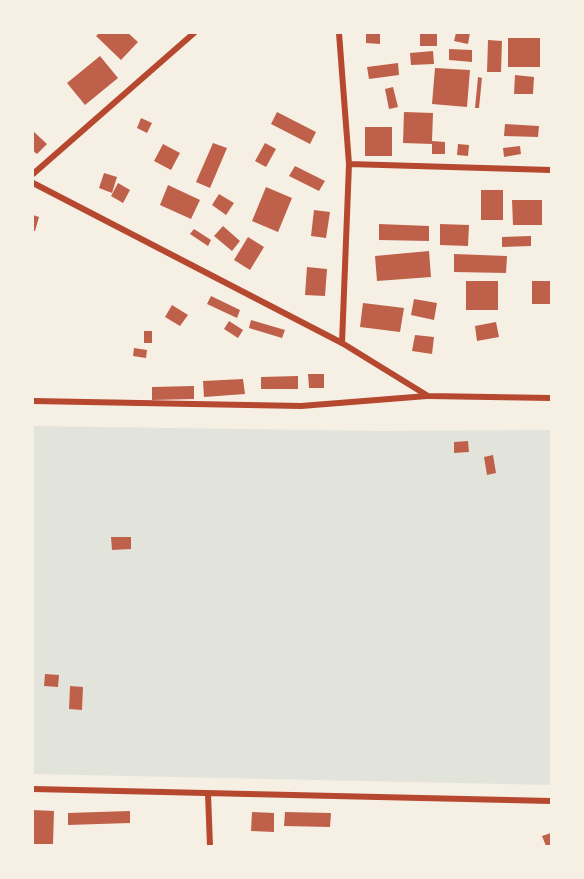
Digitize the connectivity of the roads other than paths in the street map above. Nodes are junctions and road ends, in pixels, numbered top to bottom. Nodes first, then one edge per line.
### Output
1 (194, 33) edge
2 (339, 33) edge
3 (348, 164) junction
4 (551, 170) edge
5 (33, 174) edge
6 (33, 183) edge
7 (342, 343) junction
8 (428, 396) junction
9 (551, 398) edge
10 (33, 401) edge
11 (33, 789) edge
12 (208, 794) junction
13 (551, 801) edge
14 (210, 846) edge

1 - 5 street
2 - 3 street
3 - 4 street
3 - 7 street
6 - 7 street
7 - 8 street
8 - 9 street
8 - 10 street
11 - 12 street
12 - 13 street
12 - 14 street

